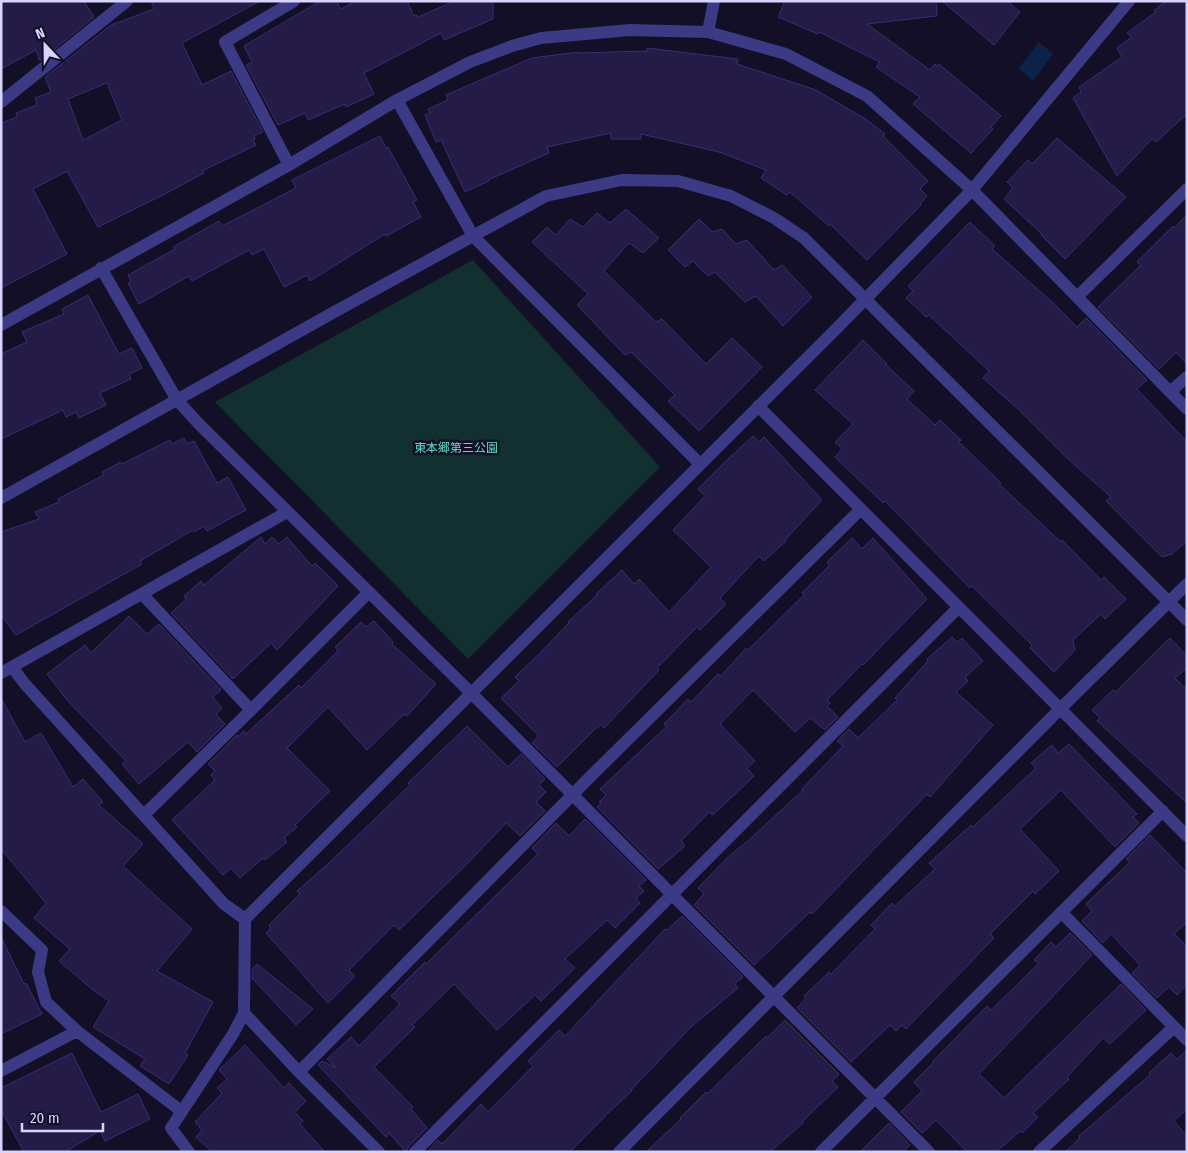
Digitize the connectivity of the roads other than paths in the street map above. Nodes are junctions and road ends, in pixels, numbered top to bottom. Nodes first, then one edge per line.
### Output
1 (294, 1) edge
2 (714, 1) edge
3 (1129, 1) edge
4 (118, 4) edge
5 (708, 32) junction
6 (397, 100) junction
7 (1, 102) edge
8 (289, 165) junction
9 (1187, 189) edge
10 (972, 190) junction
11 (472, 236) junction
12 (101, 268) junction
13 (1077, 297) junction
14 (866, 298) junction
15 (1, 325) edge
16 (1187, 377) edge
17 (1170, 392) junction
18 (177, 400) junction
19 (758, 406) junction
20 (1187, 409) edge
21 (700, 464) junction
22 (1, 498) edge
23 (861, 509) junction
24 (288, 512) junction
25 (1187, 584) edge
26 (369, 592) junction
27 (142, 594) junction
28 (1169, 603) junction
29 (959, 607) junction
30 (1187, 620) edge
31 (7, 670) edge
32 (471, 693) junction
33 (1060, 709) junction
34 (251, 710) junction
35 (572, 796) junction
36 (1163, 812) junction
37 (144, 815) junction
38 (1187, 836) edge
39 (671, 895) junction
40 (1, 911) edge
41 (1061, 912) junction
42 (245, 919) junction
43 (773, 996) junction
44 (244, 1013) junction
45 (1174, 1027) junction
46 (77, 1031) junction
47 (1187, 1040) edge
48 (1, 1071) edge
49 (299, 1072) junction
50 (875, 1098) junction
51 (181, 1110) junction
52 (189, 1152) edge
53 (379, 1152) edge
54 (415, 1152) edge
55 (619, 1152) edge
56 (821, 1152) edge
57 (929, 1152) edge
58 (1039, 1152) edge

1 - 8 street
2 - 5 street
3 - 10 street
4 - 7 street
5 - 6 street
5 - 10 street
6 - 8 street
6 - 11 street
8 - 12 street
9 - 13 street
10 - 13 street
10 - 14 street
11 - 14 street
11 - 18 street
11 - 21 street
12 - 15 street
12 - 18 street
13 - 17 street
14 - 19 street
14 - 28 street
16 - 17 street
17 - 20 street
18 - 22 street
18 - 24 street
19 - 21 street
19 - 23 street
21 - 32 street
23 - 29 street
23 - 35 street
24 - 26 street
24 - 27 street
25 - 28 street
26 - 32 street
26 - 34 street
27 - 31 street
27 - 34 street
28 - 30 street
28 - 33 street
29 - 33 street
29 - 39 street
31 - 37 street
32 - 35 street
32 - 42 street
33 - 36 street
33 - 43 street
34 - 37 street
35 - 39 street
35 - 49 street
36 - 38 street
36 - 41 street
37 - 42 street
39 - 43 street
39 - 54 street
40 - 46 street
41 - 45 street
41 - 50 street
42 - 44 street
43 - 50 street
43 - 55 street
44 - 49 street
44 - 51 street
45 - 47 street
45 - 58 street
46 - 48 street
46 - 51 street
49 - 53 street
50 - 56 street
50 - 57 street
51 - 52 street

